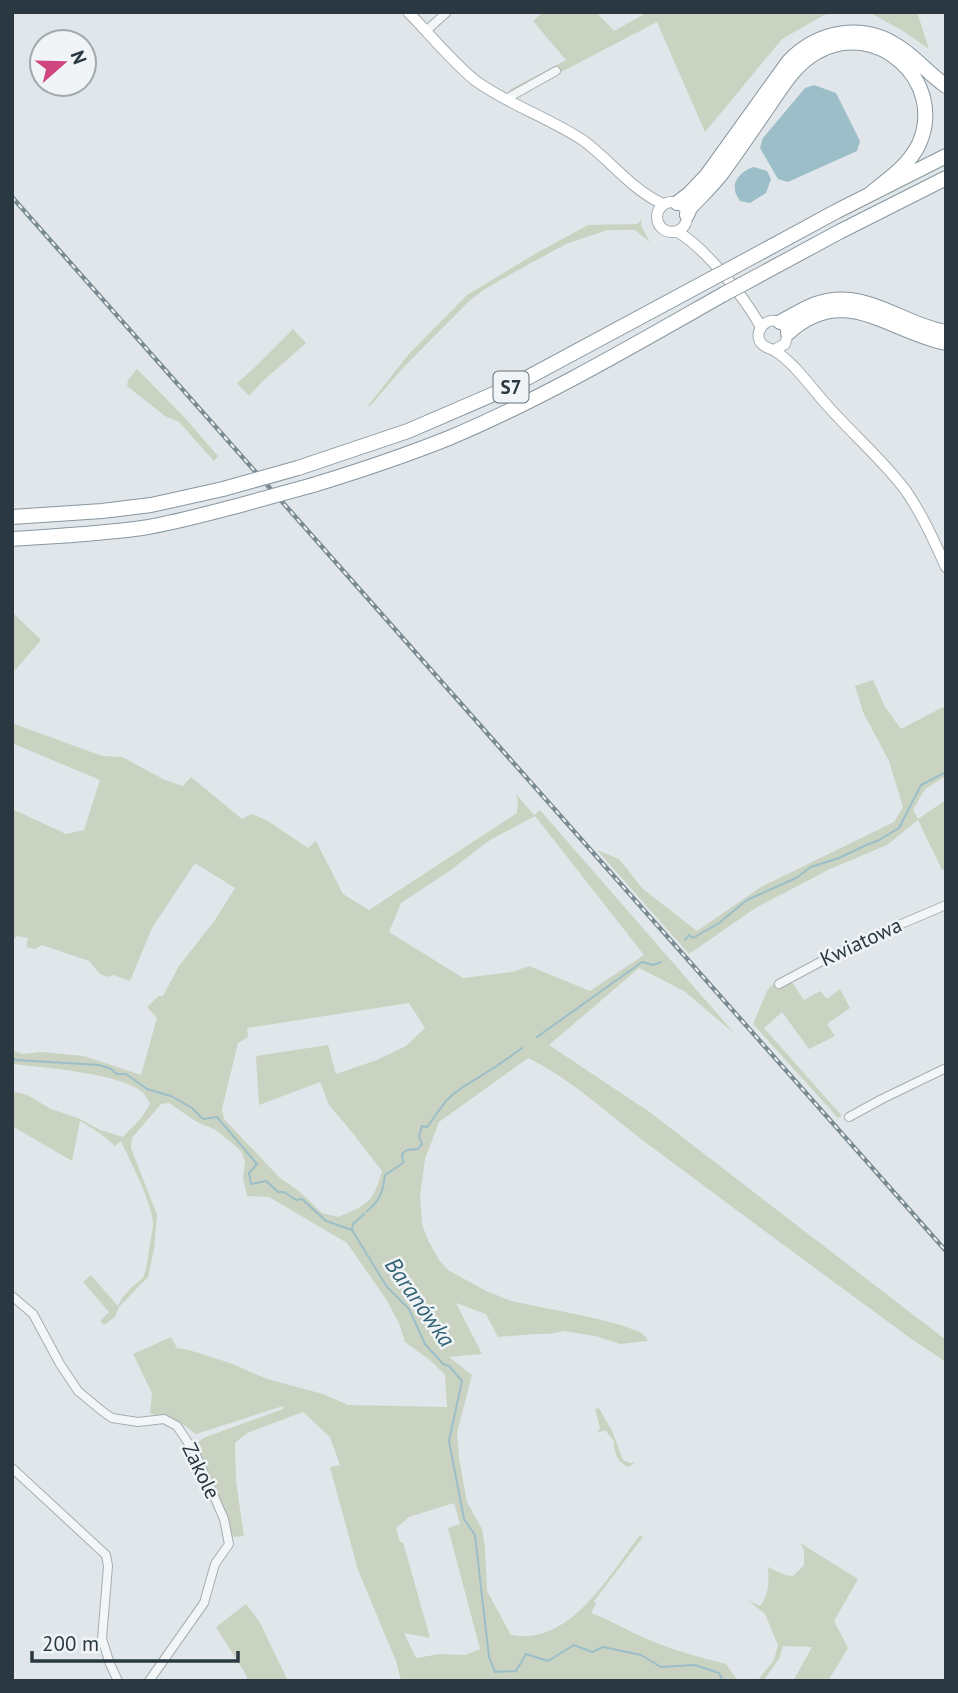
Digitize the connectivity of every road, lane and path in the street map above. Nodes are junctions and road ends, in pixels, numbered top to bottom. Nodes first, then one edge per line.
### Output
1 (408, 12) edge
2 (447, 12) edge
3 (426, 31) junction
4 (555, 71) dead end
5 (946, 86) edge
6 (506, 99) junction
7 (946, 156) edge
8 (946, 178) edge
9 (946, 189) edge
10 (639, 190) junction
11 (871, 193) junction
12 (670, 203) junction
13 (896, 203) junction
14 (657, 216) junction
15 (683, 223) junction
16 (776, 330) junction
17 (946, 332) edge
18 (946, 343) edge
19 (774, 350) junction
20 (792, 365) junction
21 (12, 517) edge
22 (12, 539) edge
23 (946, 567) edge
24 (946, 905) edge
25 (779, 984) dead end
26 (946, 1068) edge
27 (849, 1117) dead end
28 (12, 1296) edge
29 (12, 1468) edge
30 (118, 1681) edge
31 (149, 1681) edge

1 - 3 street
2 - 3 street
3 - 6 street
4 - 6 street
5 - 12 highway
6 - 10 street
7 - 11 highway, S7
8 - 13 highway, S7
9 - 13 highway
10 - 12 street
10 - 14 street
11 - 15 highway
11 - 21 highway, S7, bridge
12 - 14 street
12 - 15 street
13 - 22 highway, S7, bridge
14 - 15 street
15 - 16 street
16 - 17 highway
16 - 18 highway
16 - 19 street
16 - 19 street
16 - 20 street
19 - 20 street
20 - 23 street
24 - 25 street, Kwiatowa
26 - 27 street
28 - 31 street, Zakole
29 - 30 street

